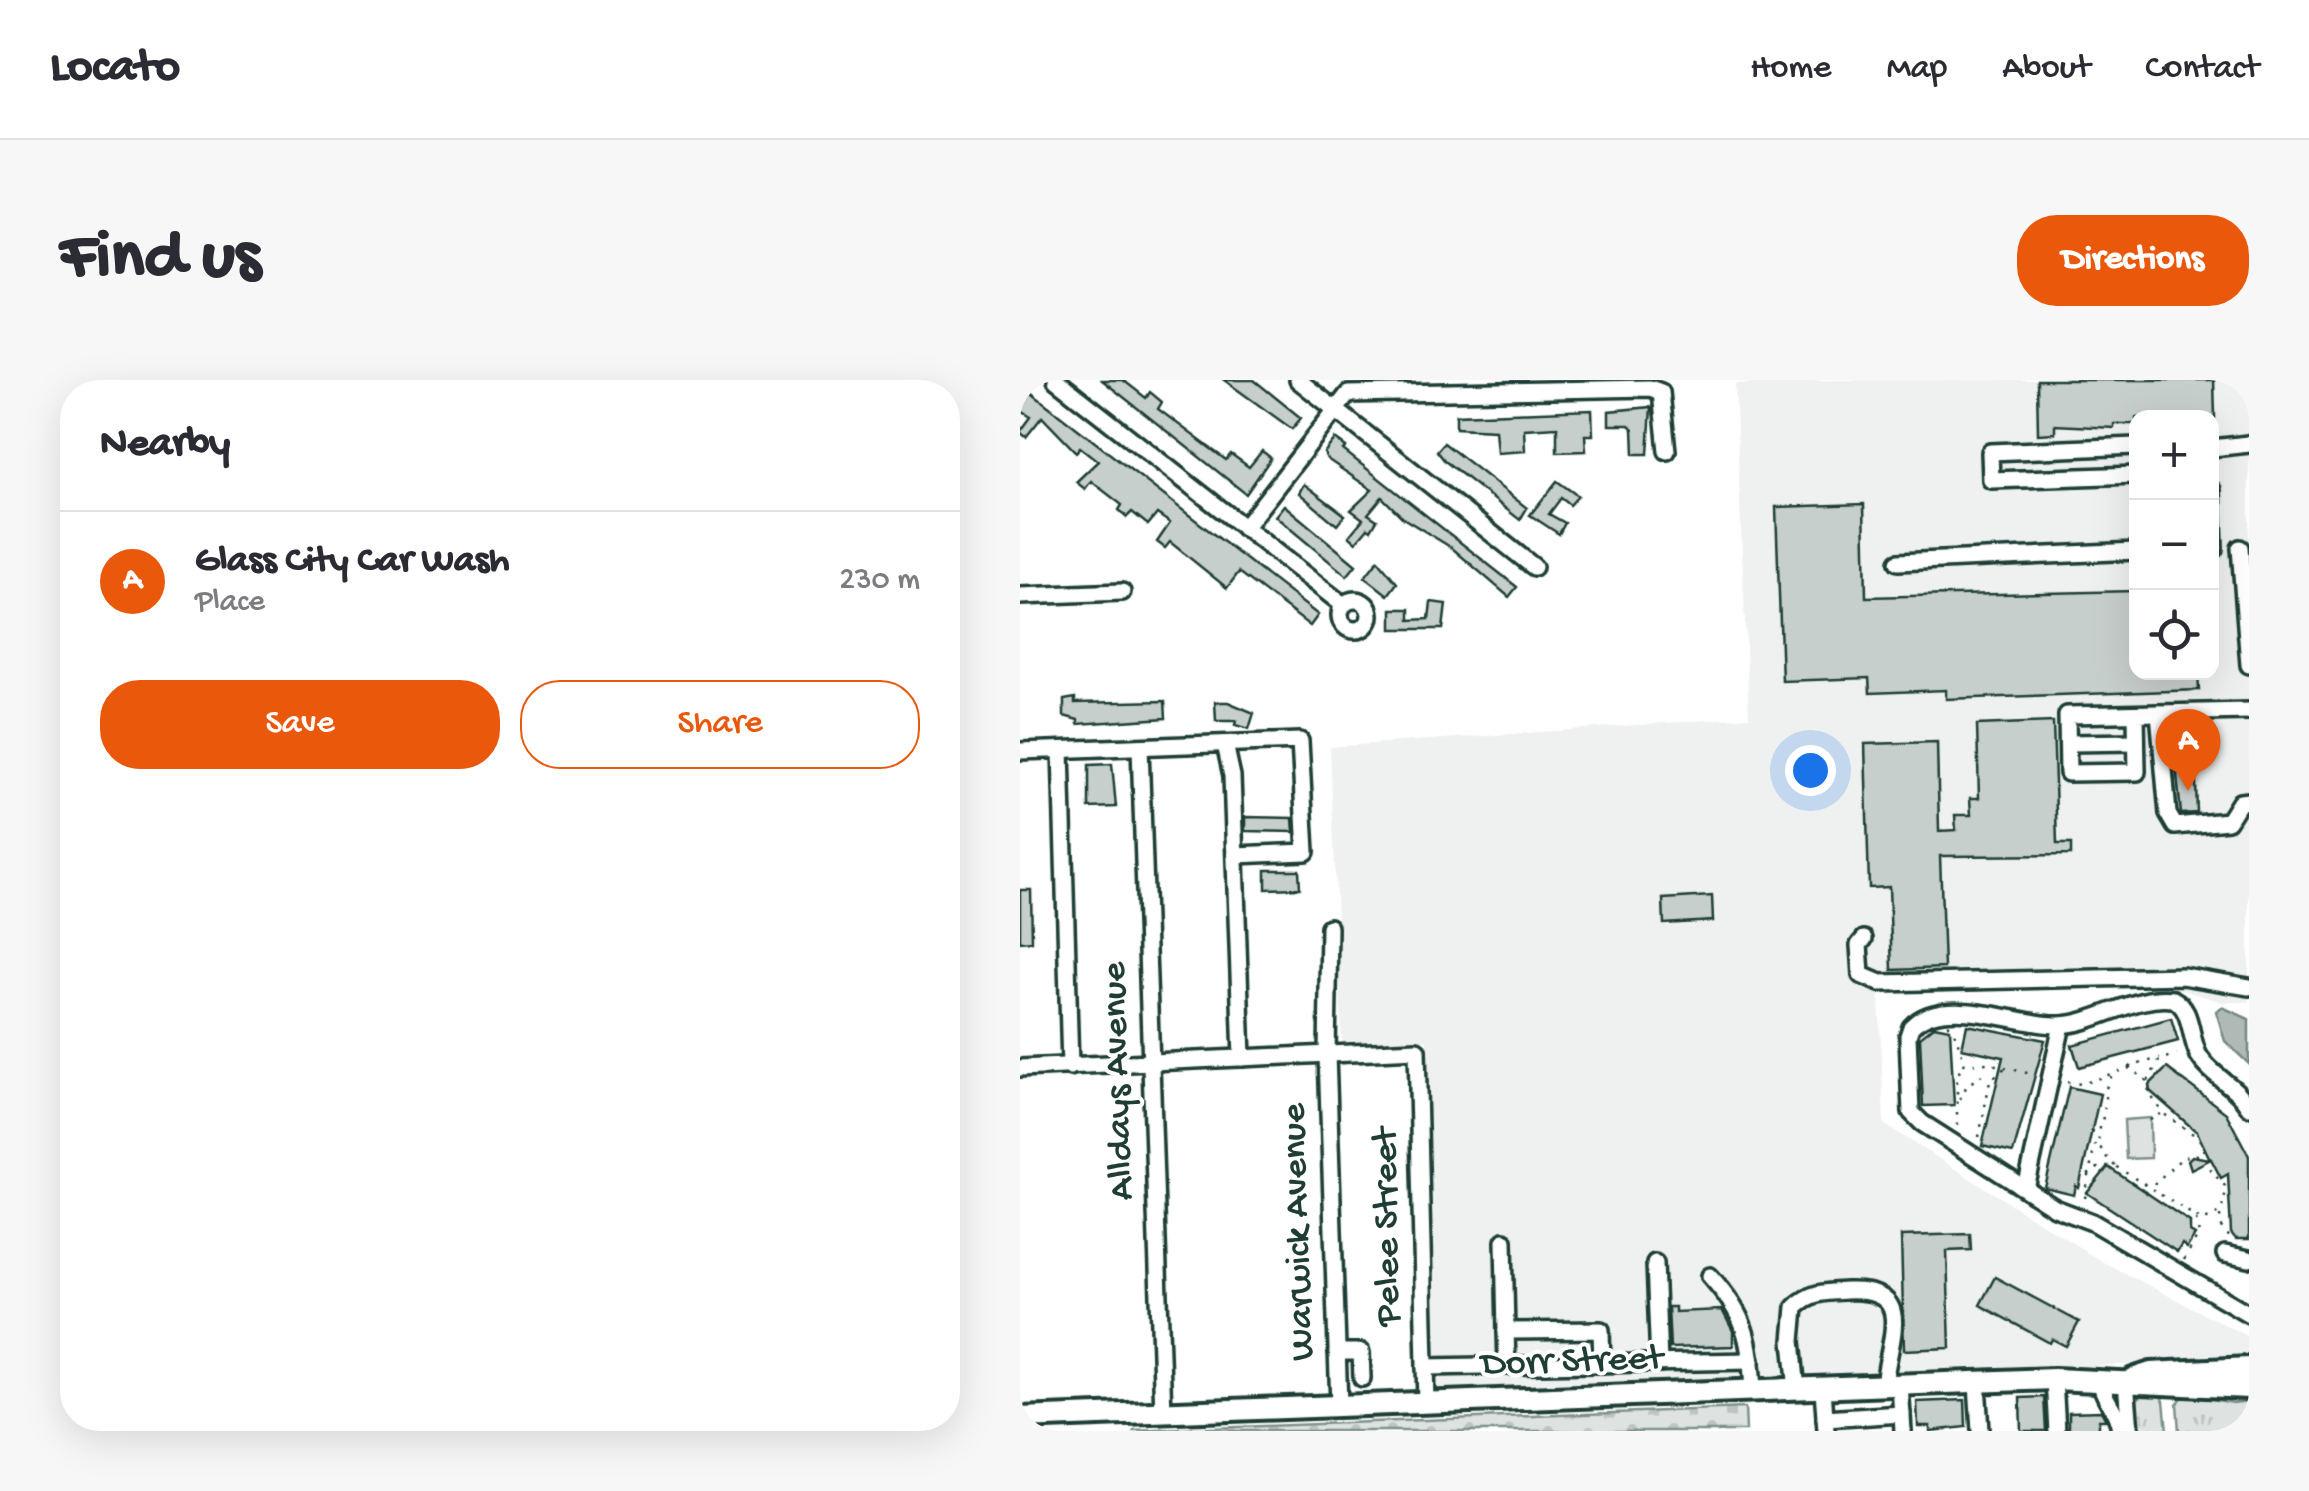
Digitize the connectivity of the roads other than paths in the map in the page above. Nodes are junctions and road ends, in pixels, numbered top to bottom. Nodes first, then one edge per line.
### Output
1 (1056, 380) edge
2 (1298, 380) edge
3 (1507, 384) edge
4 (1348, 387) edge
5 (1335, 411) junction
6 (2249, 444) edge
7 (2129, 446) edge
8 (2219, 447) edge
9 (1667, 451) dead end
10 (2129, 475) edge
11 (1244, 528) junction
12 (2244, 548) edge
13 (2219, 549) edge
14 (2129, 551) edge
15 (1898, 562) dead end
16 (1534, 567) dead end
17 (1122, 592) dead end
18 (1020, 596) edge
19 (1342, 604) dead end
20 (2249, 665) edge
21 (2249, 711) edge
22 (2159, 713) junction
23 (2136, 714) junction
24 (2136, 742) junction
25 (2068, 743) junction
26 (1225, 744) junction
27 (1140, 747) junction
28 (1062, 750) junction
29 (1020, 751) edge
30 (2249, 802) edge
31 (1235, 855) junction
32 (1329, 927) dead end
33 (1864, 939) dead end
34 (2249, 988) edge
35 (2062, 1025) junction
36 (1327, 1055) junction
37 (1242, 1058) junction
38 (1152, 1063) junction
39 (1070, 1067) junction
40 (1020, 1068) edge
41 (2249, 1108) edge
42 (2026, 1189) junction
43 (1504, 1241) dead end
44 (2228, 1247) road end
45 (2249, 1259) edge
46 (1654, 1263) dead end
47 (1710, 1276) dead end
48 (2249, 1314) edge
49 (1506, 1332) junction
50 (1337, 1352) junction
51 (1752, 1361) junction
52 (1659, 1363) junction
53 (1602, 1364) junction
54 (1507, 1365) junction
55 (1463, 1366) junction
56 (1425, 1367) junction
57 (2249, 1368) edge
58 (2249, 1376) edge
59 (1362, 1378) dead end
60 (2054, 1380) junction
61 (2100, 1380) junction
62 (2126, 1381) junction
63 (1977, 1382) junction
64 (1892, 1386) junction
65 (1823, 1388) junction
66 (2239, 1388) edge
67 (1797, 1390) junction
68 (1753, 1391) junction
69 (1466, 1401) junction
70 (1426, 1403) junction
71 (1339, 1406) junction
72 (1163, 1413) junction
73 (1902, 1414) junction
74 (1020, 1418) edge
75 (1825, 1425) edge
76 (1903, 1431) edge
77 (1980, 1431) edge
78 (2056, 1431) edge
79 (2120, 1431) edge
80 (2130, 1431) edge

1 - 11 street
2 - 5 street
3 - 4 street
3 - 9 street
4 - 5 street
5 - 11 street
5 - 16 street
6 - 8 street
7 - 10 street
11 - 19 street
12 - 13 street
12 - 20 street
14 - 15 street
17 - 18 street
21 - 22 street
22 - 23 street
22 - 30 street
23 - 24 street
23 - 25 street
24 - 25 street
24 - 25 street
26 - 27 street
26 - 31 street
26 - 31 street
27 - 28 street
27 - 38 street, Alldays Avenue
28 - 29 street
28 - 39 street
31 - 37 street
32 - 36 street, Warwick Avenue
33 - 34 street
35 - 41 street
35 - 42 street
35 - 42 street
36 - 37 street
36 - 50 street, Warwick Avenue
36 - 56 street, Pelee Street
37 - 38 street
38 - 39 street
38 - 72 street, Alldays Avenue
39 - 40 street
42 - 48 street
43 - 49 street
44 - 45 street
46 - 52 street
47 - 51 street
49 - 53 street
49 - 54 street
50 - 59 street
50 - 71 street, Warwick Avenue
51 - 52 street
51 - 68 street
52 - 53 street
53 - 54 street
54 - 55 street
55 - 56 street
55 - 69 street
56 - 70 street, Pelee Street
57 - 62 main road, Dorr Street
58 - 66 main road
60 - 61 main road, Dorr Street
60 - 63 main road, Dorr Street
60 - 78 street
61 - 62 main road, Dorr Street
61 - 79 street
62 - 66 main road, Dorr Street
62 - 80 street
63 - 64 main road, Dorr Street
63 - 77 street
64 - 65 main road, Dorr Street
64 - 67 street
64 - 73 street
65 - 67 main road, Dorr Street
65 - 75 street
67 - 68 main road, Dorr Street
68 - 69 main road, Dorr Street
69 - 70 main road, Dorr Street
70 - 71 main road, Dorr Street
71 - 72 main road, Dorr Street
72 - 74 main road, Dorr Street
73 - 75 street
73 - 76 street

